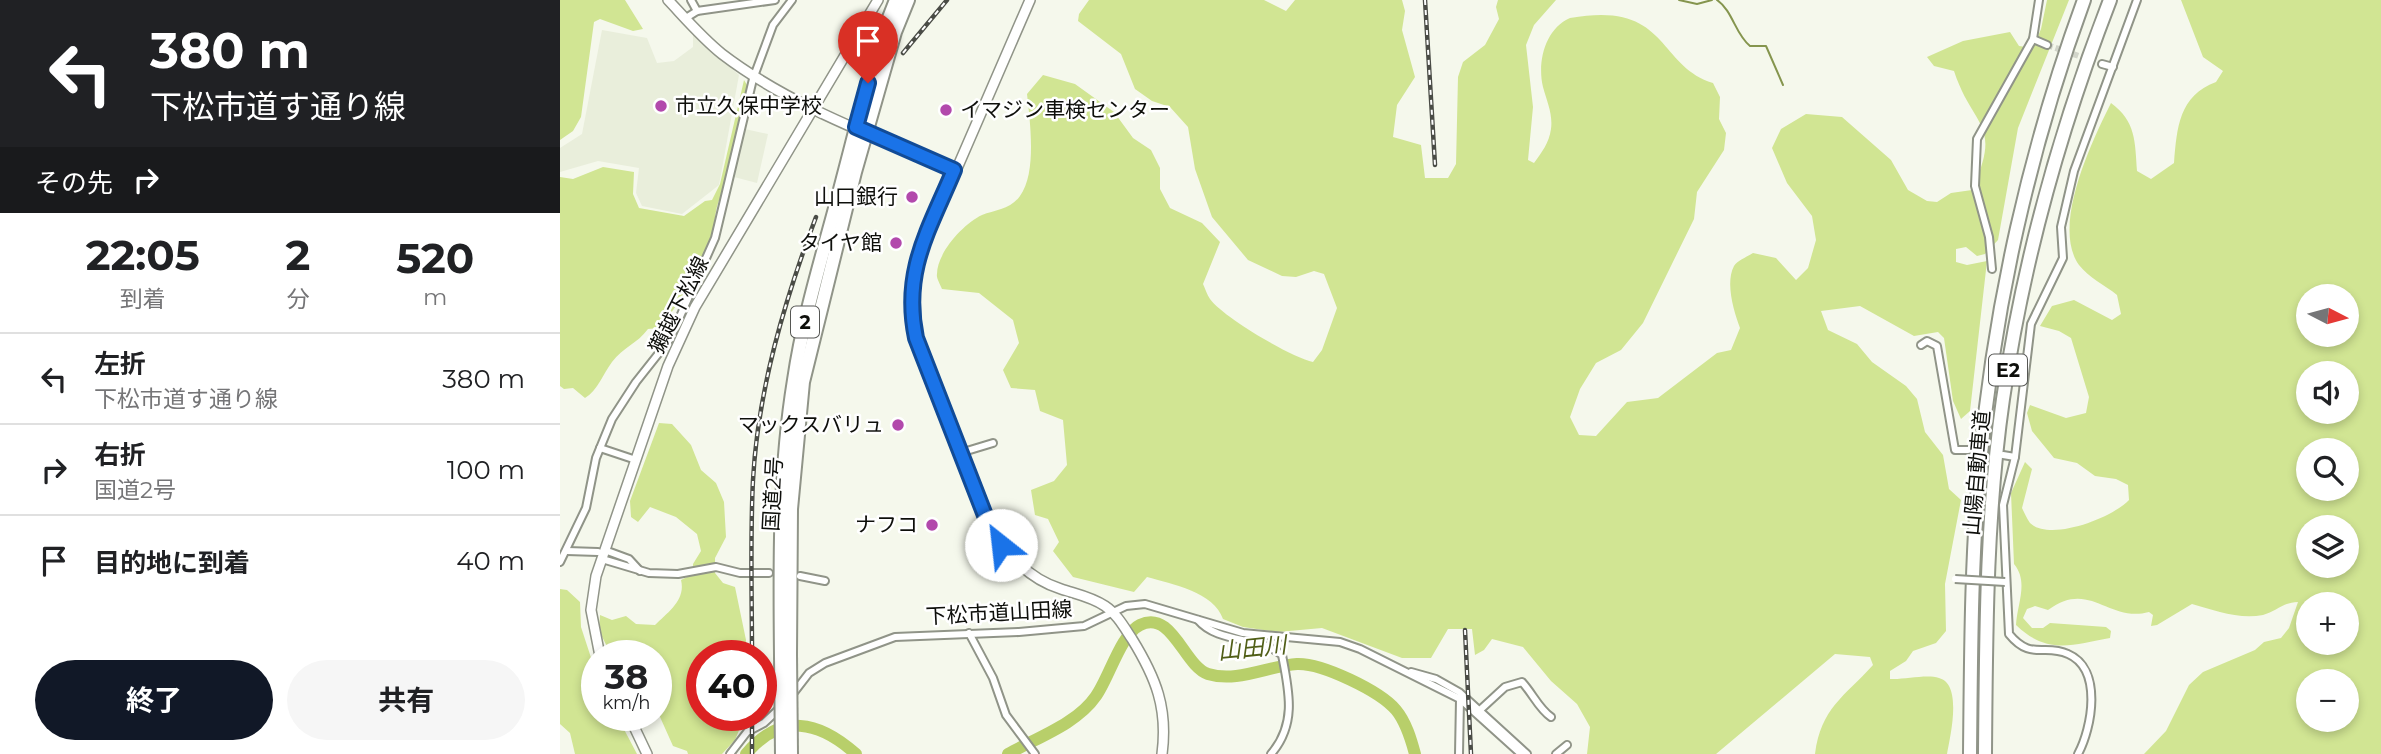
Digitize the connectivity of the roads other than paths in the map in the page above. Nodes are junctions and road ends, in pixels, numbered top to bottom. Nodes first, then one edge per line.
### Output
1 (668, 0) edge
2 (691, 0) edge
3 (775, 0) edge
4 (792, 0) edge
5 (878, 0) edge
6 (896, 0) edge
7 (908, 0) edge
8 (1030, 0) edge
9 (2039, 0) edge
10 (2084, 0) edge
11 (2110, 0) edge
12 (2137, 0) edge
13 (751, 1) edge
14 (697, 11) junction
15 (686, 19) junction
16 (2033, 39) junction
17 (2047, 45) tunnel mouth
18 (2102, 64) tunnel mouth
19 (2113, 67) junction
20 (755, 74) junction
21 (813, 108) junction
22 (861, 130) junction
23 (954, 170) junction
24 (1992, 269) dead end
25 (1921, 345) dead end
26 (993, 443) dead end
27 (600, 448) junction
28 (1968, 450) tunnel mouth
29 (960, 453) junction
30 (2003, 455) tunnel mouth
31 (2015, 457) junction
32 (636, 460) junction
33 (567, 551) junction
34 (603, 554) junction
35 (560, 562) edge
36 (769, 573) dead end
37 (800, 576) dead end
38 (1955, 579) dead end
39 (825, 581) dead end
40 (2006, 582) junction
41 (1112, 611) junction
42 (1196, 619) junction
43 (969, 633) junction
44 (597, 640) edge
45 (786, 655) junction
46 (1406, 672) junction
47 (1460, 699) junction
48 (1480, 710) junction
49 (1552, 717) dead end
50 (636, 731) edge
51 (1567, 746) dead end
52 (1033, 751) edge
53 (647, 754) edge
54 (730, 754) edge
55 (782, 754) edge
56 (791, 754) edge
57 (1162, 754) edge
58 (1271, 754) edge
59 (1460, 754) edge
60 (1521, 754) edge
61 (1527, 754) edge
62 (1556, 754) edge
63 (1970, 754) edge
64 (1985, 754) edge
65 (2078, 754) edge

1 - 15 street
2 - 14 street
3 - 13 street
4 - 20 street
5 - 21 street, 獺越下松線
6 - 22 highway, 国道2号 / 2
7 - 22 highway, 国道2号 / 2
8 - 23 street
9 - 16 street
10 - 63 highway, 山陽自動車道 / E2
11 - 64 highway, 山陽自動車道 / E2
12 - 19 street
13 - 14 street
14 - 15 street
15 - 20 street
16 - 17 street
16 - 24 street
18 - 19 street
19 - 31 street
20 - 21 street
20 - 27 street
21 - 22 street
21 - 32 street, 獺越下松線
22 - 23 street
22 - 45 highway, 国道2号 / 2
23 - 29 street
25 - 28 street
26 - 29 street
27 - 32 street
27 - 33 street
29 - 41 street
30 - 31 street
31 - 40 street
32 - 34 street, 獺越下松線
33 - 34 street
33 - 35 street
34 - 36 street
34 - 44 street, 獺越下松線
37 - 39 street
38 - 40 street, bridge
40 - 65 street
41 - 42 street, 下松市道山田線
41 - 43 street, 下松市道山田線
41 - 57 street
42 - 46 street, 下松市道山田線
42 - 58 street
43 - 52 street
43 - 54 street, 下松市道山田線
45 - 55 highway, 国道2号 / 2, bridge
45 - 56 highway, 国道2号 / 2, bridge
46 - 47 street, 下松市道山田線
46 - 48 street
47 - 59 street
47 - 60 street, 下松市道山田線
48 - 49 street
48 - 61 street
50 - 53 street
51 - 62 street

